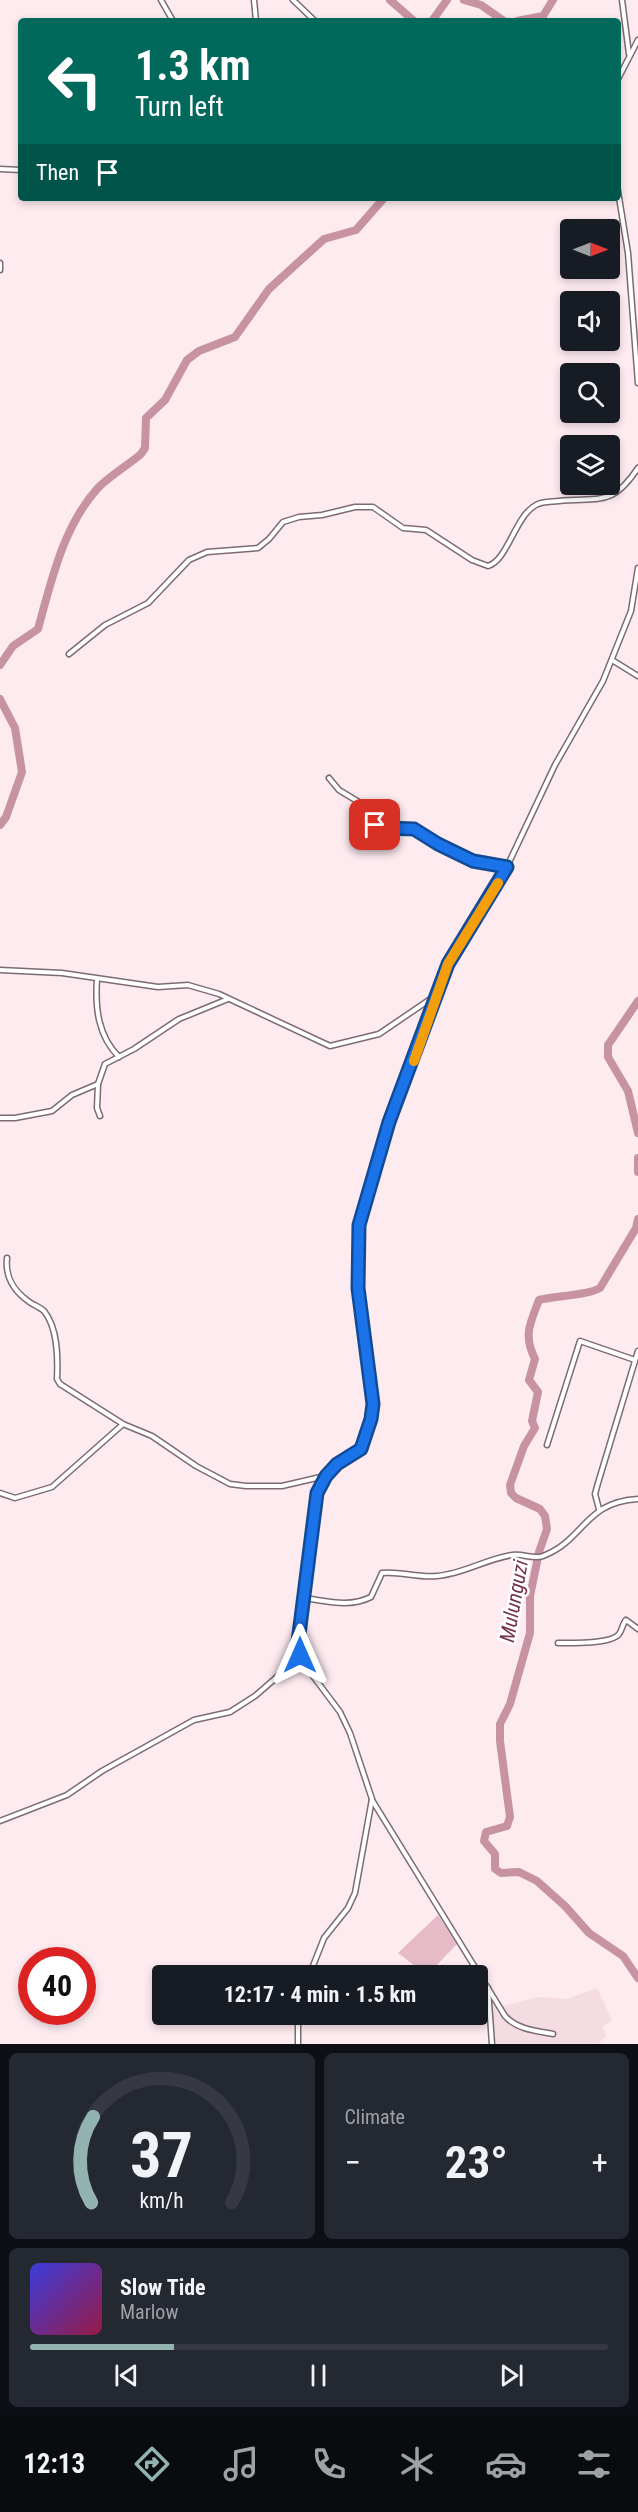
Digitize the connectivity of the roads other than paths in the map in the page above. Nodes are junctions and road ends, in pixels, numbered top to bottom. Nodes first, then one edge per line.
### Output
1 (161, 0) edge
2 (254, 0) edge
3 (293, 0) edge
4 (622, 0) edge
5 (170, 18) edge
6 (256, 18) edge
7 (312, 18) edge
8 (638, 40) edge
9 (629, 54) junction
10 (621, 72) edge
11 (0, 169) edge
12 (18, 170) edge
13 (620, 201) edge
14 (0, 263) edge
15 (0, 270) edge
16 (638, 383) edge
17 (638, 468) edge
18 (638, 568) edge
19 (69, 654) dead end
20 (612, 660) junction
21 (638, 676) edge
22 (329, 778) dead end
23 (507, 867) junction
24 (0, 970) edge
25 (97, 979) junction
26 (435, 996) junction
27 (229, 999) junction
28 (119, 1057) junction
29 (98, 1084) junction
30 (100, 1116) dead end
31 (0, 1118) edge
32 (8, 1258) dead end
33 (638, 1351) edge
34 (635, 1360) junction
35 (123, 1424) junction
36 (548, 1444) dead end
37 (326, 1476) junction
38 (0, 1493) edge
39 (638, 1499) edge
40 (599, 1509) junction
41 (304, 1598) junction
42 (638, 1629) edge
43 (298, 1642) junction
44 (558, 1643) dead end
45 (372, 1799) junction
46 (0, 1821) edge
47 (313, 1965) edge
48 (474, 1965) edge
49 (488, 1987) joint
50 (298, 2025) edge
51 (553, 2034) dead end
52 (298, 2044) edge
53 (492, 2044) edge

1 - 5 street
2 - 6 street
3 - 7 street
4 - 9 street
8 - 9 street
9 - 10 street
11 - 12 street
13 - 16 street
14 - 15 street
17 - 19 street
18 - 20 street
20 - 21 street
20 - 23 street
22 - 23 street
23 - 26 street
24 - 25 street
25 - 27 street
25 - 28 street
26 - 27 street
26 - 37 street
27 - 28 street
28 - 29 street
29 - 30 street
29 - 31 street
32 - 35 street
33 - 34 street
34 - 36 street
34 - 40 street
35 - 37 street
35 - 38 street
37 - 41 street
39 - 40 street
40 - 41 street
41 - 43 street
42 - 44 street
43 - 45 street
43 - 46 street
45 - 47 street
45 - 48 street
49 - 51 street
49 - 53 street
50 - 52 street

